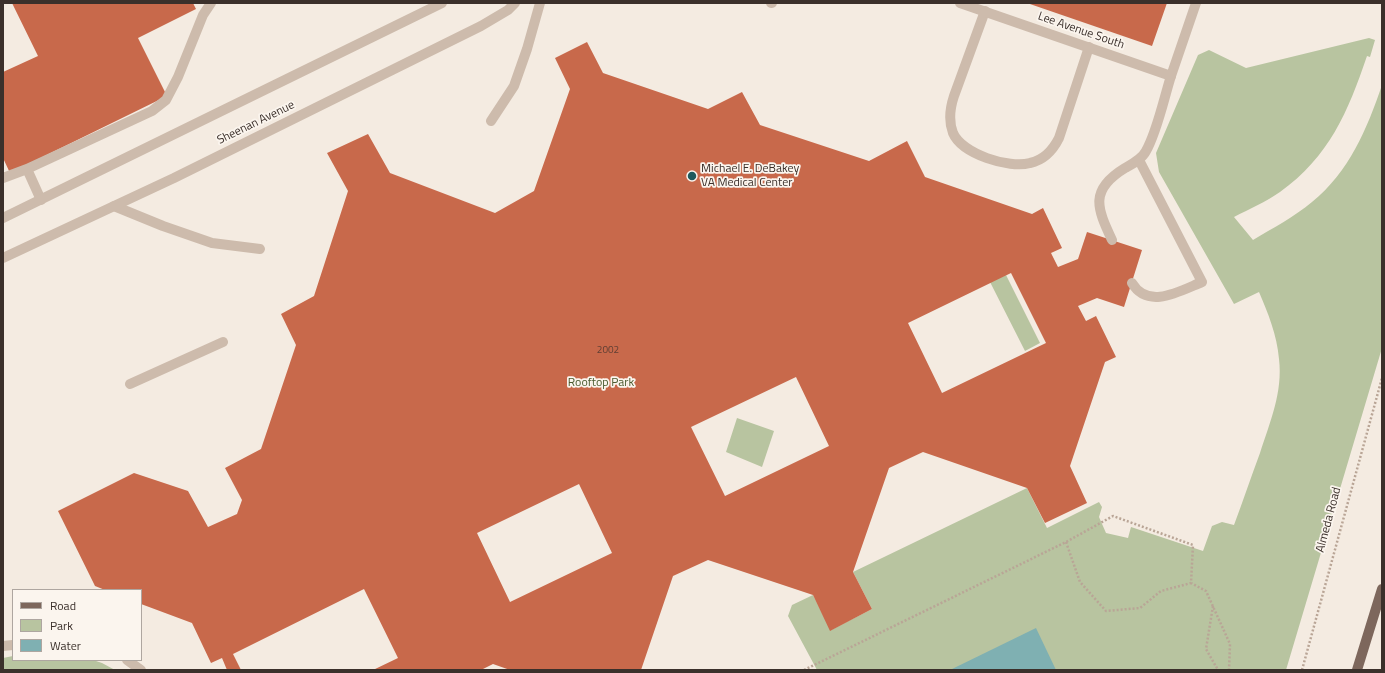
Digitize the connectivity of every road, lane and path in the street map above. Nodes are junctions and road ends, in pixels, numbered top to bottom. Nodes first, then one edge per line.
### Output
1 (211, 3) edge
2 (442, 3) edge
3 (515, 3) edge
4 (540, 3) edge
5 (960, 3) edge
6 (1196, 3) edge
7 (985, 11) junction
8 (1089, 47) junction
9 (1171, 76) junction
10 (491, 121) dead end
11 (1139, 160) junction
12 (27, 169) junction
13 (3, 178) edge
14 (41, 200) junction
15 (114, 206) junction
16 (3, 218) edge
17 (1112, 240) dead end
18 (260, 249) dead end
19 (3, 258) edge
20 (1132, 283) dead end
21 (223, 342) dead end
22 (1382, 378) edge
23 (130, 384) dead end
24 (1066, 542) junction
25 (1191, 583) junction
26 (1382, 589) edge
27 (1213, 606) junction
28 (128, 661) edge
29 (141, 670) edge
30 (804, 670) edge
31 (1218, 670) edge
32 (1229, 670) edge
33 (1302, 670) edge
34 (1357, 670) edge

1 - 12 street
2 - 14 street
3 - 15 street, Sheenan Avenue
4 - 10 street
5 - 7 street, Lee Avenue South
6 - 9 street
7 - 8 street, Lee Avenue South
7 - 8 street
8 - 9 street, Lee Avenue South
9 - 11 street
11 - 17 street
11 - 20 street
12 - 13 street
12 - 14 street
14 - 16 street
15 - 18 street
15 - 19 street, Sheenan Avenue
21 - 23 street
22 - 33 path, Almeda Road
24 - 25 path
24 - 25 path
24 - 30 path
25 - 27 path
26 - 34 main road
27 - 31 path
27 - 32 path
28 - 29 street

